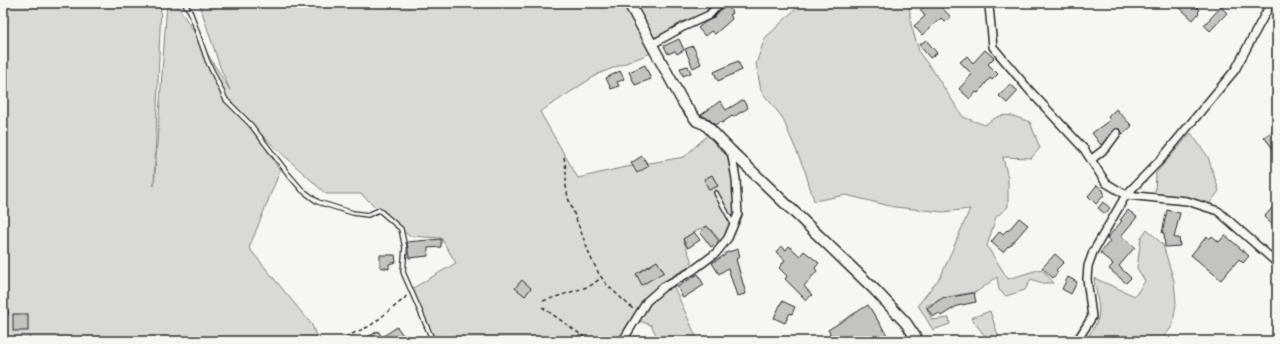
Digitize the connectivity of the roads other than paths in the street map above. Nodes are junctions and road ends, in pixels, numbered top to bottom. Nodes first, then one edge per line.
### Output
1 (184, 3) edge
2 (629, 3) edge
3 (720, 3) edge
4 (987, 3) edge
5 (1270, 3) edge
6 (651, 45) junction
7 (1117, 133) dead end
8 (731, 151) junction
9 (1092, 159) junction
10 (716, 193) dead end
11 (1126, 195) junction
12 (734, 224) junction
13 (1277, 263) edge
14 (432, 340) edge
15 (427, 341) edge
16 (624, 341) edge
17 (918, 341) edge
18 (1077, 341) edge

1 - 14 lane
2 - 6 street
3 - 6 street
4 - 9 street
5 - 11 street
6 - 8 street
7 - 9 street
8 - 12 street
8 - 17 street
9 - 11 street
10 - 12 lane
11 - 13 street
11 - 18 street
12 - 16 street
14 - 15 lane

